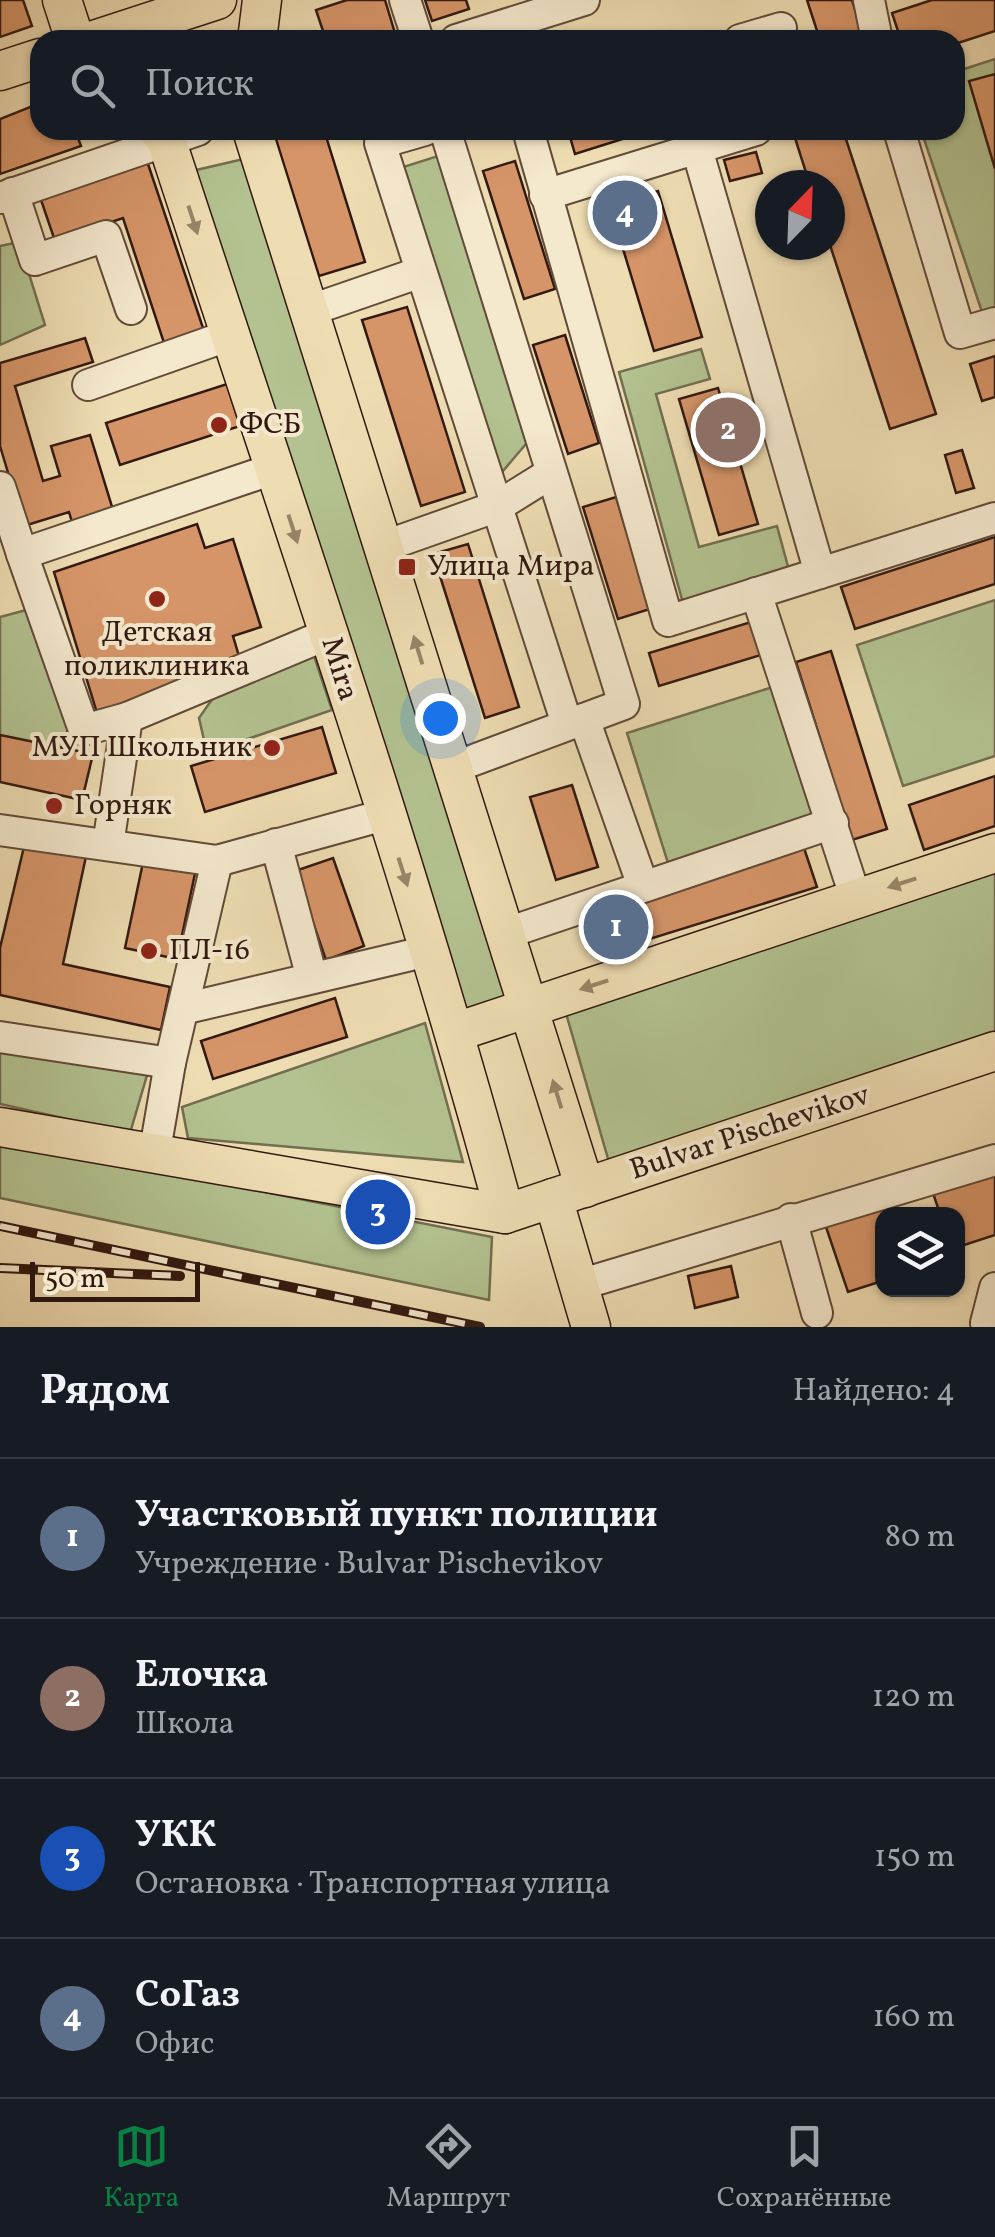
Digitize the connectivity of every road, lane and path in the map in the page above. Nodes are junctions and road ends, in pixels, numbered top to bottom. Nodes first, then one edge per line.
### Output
1 (62, 0) edge
2 (217, 0) edge
3 (262, 0) edge
4 (406, 0) edge
5 (584, 0) edge
6 (869, 0) edge
7 (498, 22) edge
8 (72, 30) edge
9 (125, 30) edge
10 (258, 30) edge
11 (415, 30) edge
12 (875, 30) edge
13 (30, 61) edge
14 (0, 71) edge
15 (155, 140) edge
16 (176, 140) edge
17 (255, 140) edge
18 (390, 140) edge
19 (449, 140) edge
20 (531, 140) edge
21 (725, 140) edge
22 (902, 140) edge
23 (697, 149) junction
24 (6, 195) edge
25 (545, 195) junction
26 (422, 272) junction
27 (130, 309) dead end
28 (311, 310) junction
29 (995, 324) edge
30 (230, 335) junction
31 (88, 385) dead end
32 (273, 470) junction
33 (550, 472) junction
34 (1, 493) edge
35 (498, 506) junction
36 (995, 518) edge
37 (385, 546) junction
38 (22, 554) junction
39 (820, 573) junction
40 (756, 593) junction
41 (328, 634) junction
42 (126, 718) junction
43 (576, 722) junction
44 (455, 767) junction
45 (384, 815) junction
46 (833, 823) junction
47 (0, 830) edge
48 (276, 844) junction
49 (108, 845) junction
50 (995, 853) edge
51 (218, 861) junction
52 (643, 886) junction
53 (856, 899) junction
54 (508, 933) junction
55 (428, 951) junction
56 (312, 978) junction
57 (530, 1006) junction
58 (183, 1009) junction
59 (456, 1032) junction
60 (0, 1037) edge
61 (995, 1051) edge
62 (170, 1064) junction
63 (0, 1127) edge
64 (154, 1156) junction
65 (995, 1160) edge
66 (569, 1193) junction
67 (506, 1214) junction
68 (791, 1219) junction
69 (579, 1285) junction
70 (995, 1288) edge
71 (816, 1313) dead end
72 (995, 1325) edge
73 (592, 1327) edge

1 - 8 main road
2 - 9 main road
3 - 10 main road
4 - 11 lane
5 - 7 lane
6 - 12 lane
13 - 14 main road
15 - 24 lane
16 -> 30 main road, Mira
17 - 28 main road
18 - 26 lane
19 - 33 lane
20 - 25 lane
21 - 23 lane
22 - 29 lane
23 - 25 lane
23 - 39 lane
24 - 27 lane
25 - 40 lane
26 - 28 lane
26 - 35 lane
28 - 37 main road
30 - 31 lane
30 - 32 main road, Mira
32 - 38 lane
32 -> 41 main road, Mira
33 - 35 lane
33 - 43 lane
34 - 38 lane
35 - 37 lane
35 - 43 lane
36 - 39 lane
44 -> 37 main road
38 - 42 lane
39 - 40 lane
40 - 46 lane
41 - 42 lane
41 - 45 main road, Mira
42 - 49 lane
43 - 44 lane
43 - 52 lane
44 - 54 main road
45 - 48 lane
45 -> 55 main road, Mira
46 - 52 lane
46 - 53 lane
47 - 49 lane
48 - 51 lane
48 - 56 lane
49 - 51 lane
50 -> 53 main road
51 - 58 lane
52 - 54 lane
53 -> 57 main road
54 - 57 main road
55 - 56 lane
55 - 59 main road, Mira
56 - 58 lane
57 - 59 main road
66 -> 57 main road
58 - 62 lane
59 - 67 main road, Mira
60 - 62 lane
61 - 66 main road, Bulvar Pischevikov
62 - 64 lane
63 - 64 main road
64 - 67 main road
65 - 68 lane
66 - 67 main road, Bulvar Pischevikov
66 - 69 main road
68 - 69 lane
68 - 71 lane
69 - 73 main road
70 - 72 lane

